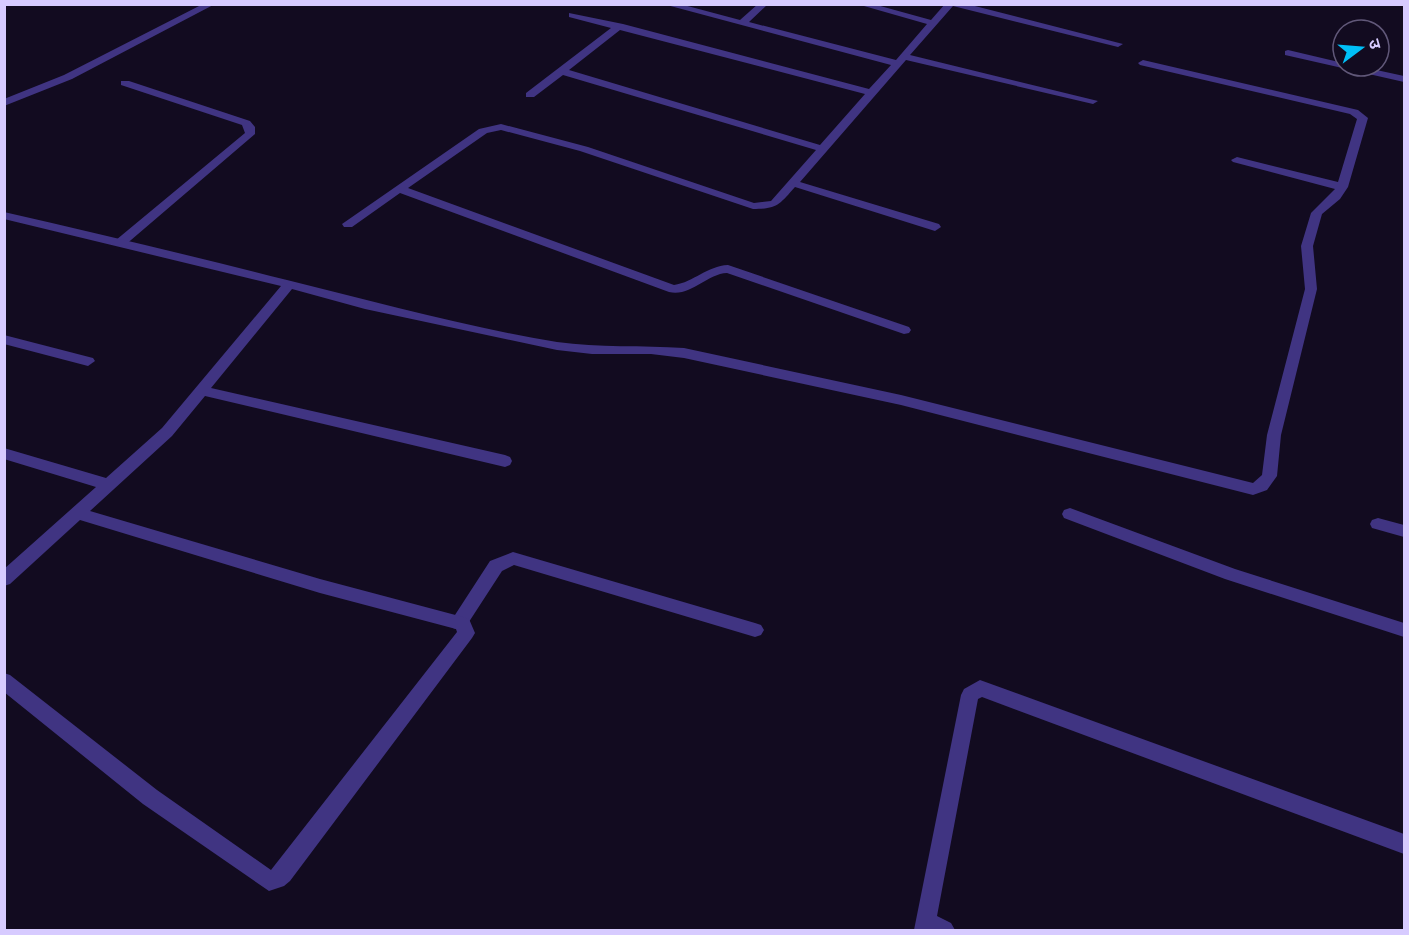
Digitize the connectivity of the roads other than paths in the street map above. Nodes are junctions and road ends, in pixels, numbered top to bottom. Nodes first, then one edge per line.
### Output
1 (211, 4) edge
2 (667, 4) edge
3 (764, 4) edge
4 (861, 4) edge
5 (952, 4) edge
6 (573, 15) dead end
7 (933, 22) junction
8 (741, 24) junction
9 (620, 26) junction
10 (1118, 44) dead end
11 (1288, 53) dead end
12 (900, 59) junction
13 (1143, 63) dead end
14 (1331, 63) edge
15 (561, 71) junction
16 (124, 83) dead end
17 (871, 93) junction
18 (530, 94) dead end
19 (1093, 101) dead end
20 (4, 103) edge
21 (823, 149) junction
22 (1237, 160) dead end
23 (792, 183) junction
24 (1342, 187) junction
25 (400, 189) junction
26 (4, 215) edge
27 (348, 225) dead end
28 (935, 227) dead end
29 (120, 243) junction
30 (289, 284) junction
31 (904, 330) dead end
32 (4, 339) edge
33 (88, 361) dead end
34 (201, 390) junction
35 (4, 453) edge
36 (505, 461) dead end
37 (109, 485) junction
38 (77, 513) junction
39 (1070, 514) dead end
40 (1378, 524) dead end
41 (1404, 531) edge
42 (4, 579) edge
43 (459, 623) junction
44 (755, 630) dead end
45 (1404, 630) edge
46 (4, 681) edge
47 (1404, 844) edge
48 (932, 927) edge

1 - 20 street
2 - 8 street
3 - 8 street
4 - 7 street
5 - 7 street
5 - 10 street
6 - 9 street
7 - 12 street
8 - 12 street
9 - 15 street
9 - 17 street
11 - 14 street
12 - 17 street
12 - 19 street
13 - 24 street
15 - 18 street
15 - 21 street
16 - 29 street
17 - 21 street
21 - 23 street
22 - 24 street
23 - 25 street
23 - 28 street
24 - 30 street
25 - 27 street
25 - 31 street
26 - 29 street
29 - 30 street
30 - 34 street
32 - 33 street
34 - 36 street
34 - 37 street
35 - 37 street
37 - 38 street
38 - 42 street
38 - 43 street
39 - 45 street
40 - 41 street
43 - 44 street
43 - 46 street
47 - 48 street

